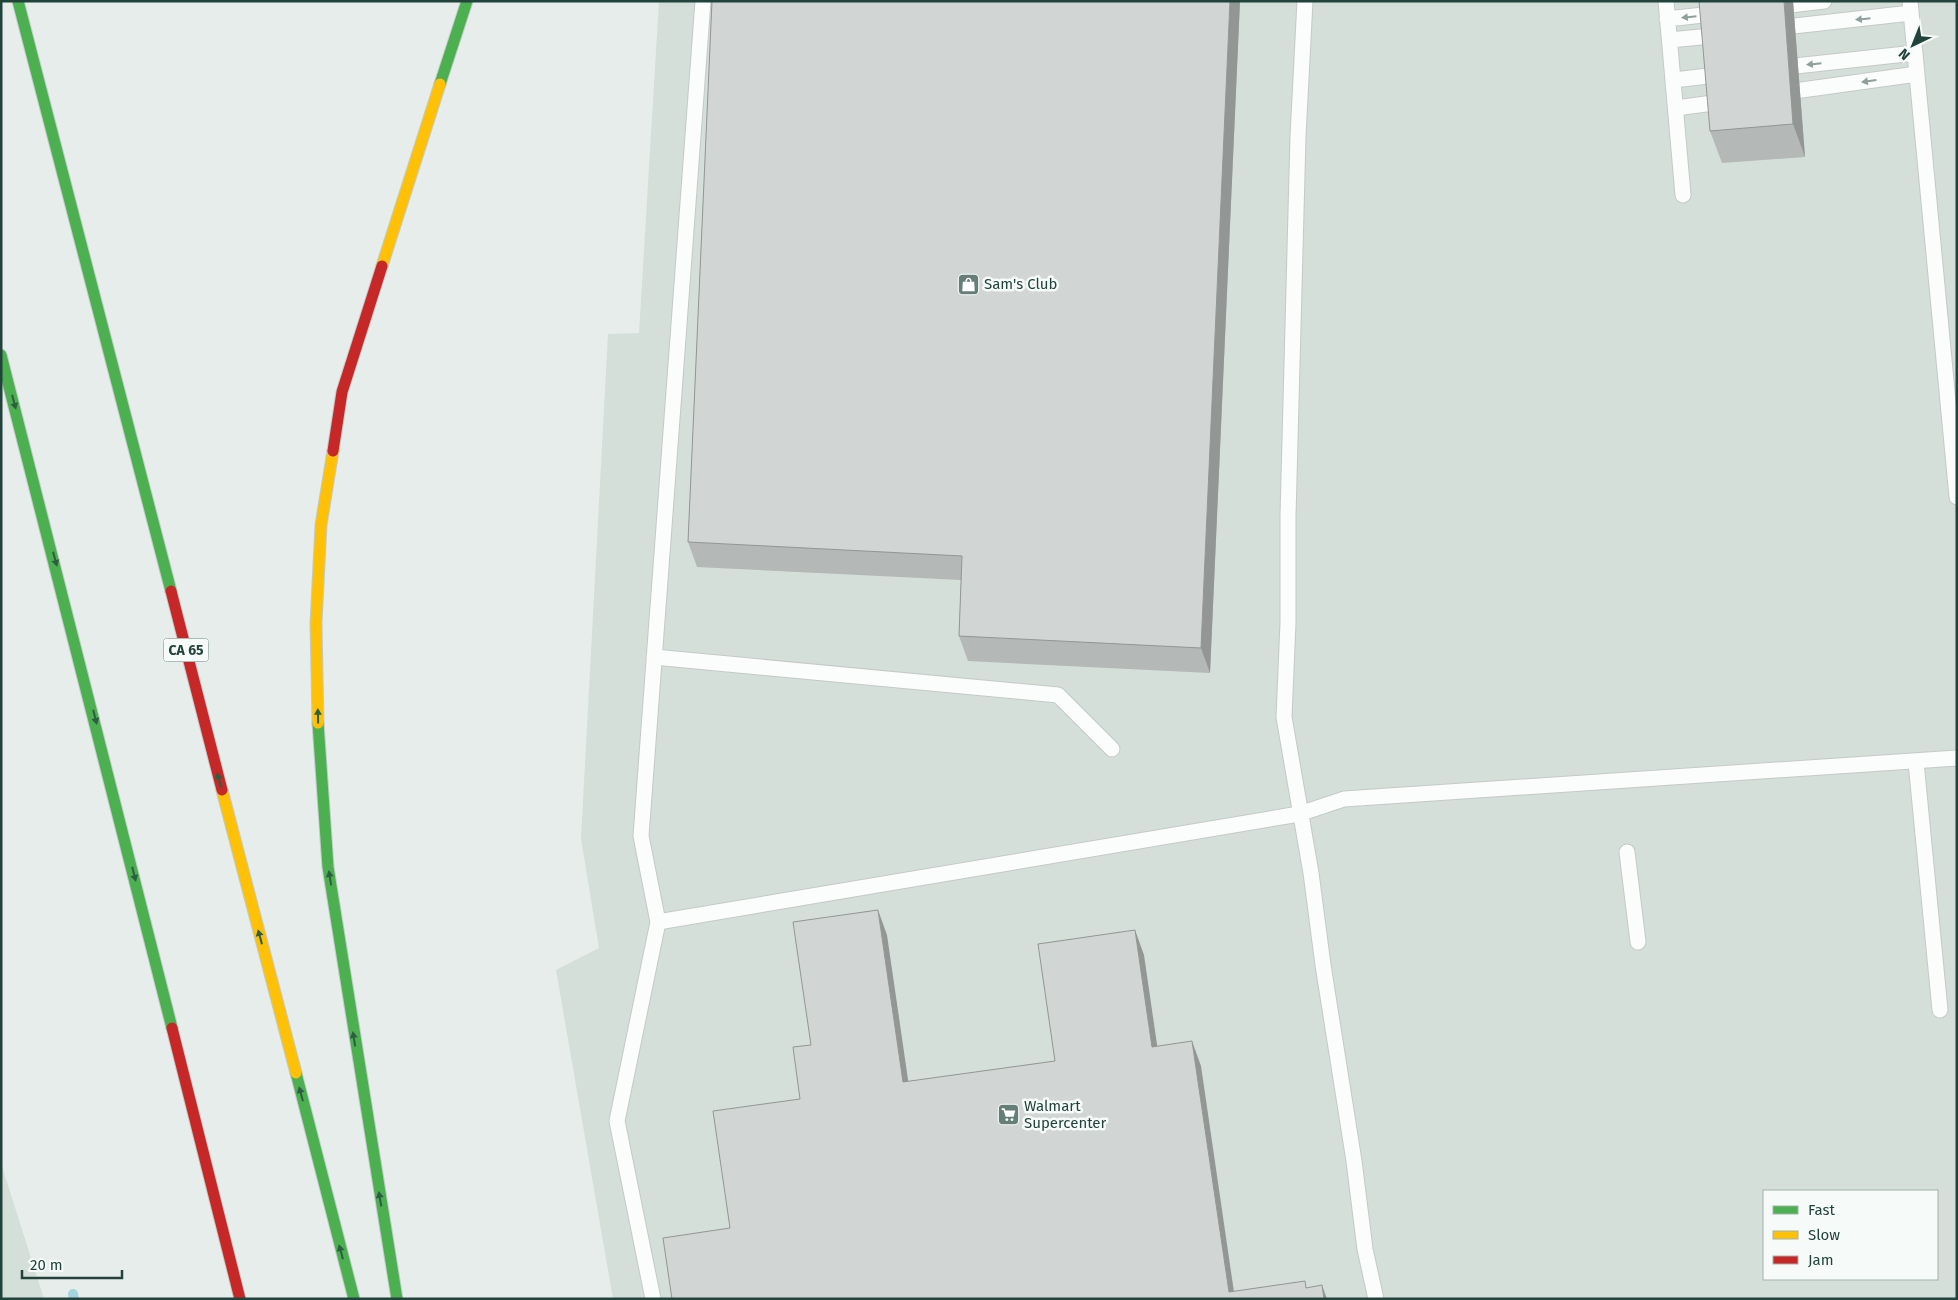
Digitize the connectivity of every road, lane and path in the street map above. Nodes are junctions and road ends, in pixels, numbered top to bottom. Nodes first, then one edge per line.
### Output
1 (18, 1) edge
2 (467, 1) edge
3 (703, 1) edge
4 (1305, 1) edge
5 (1666, 1) edge
6 (1824, 1) edge
7 (1911, 7) edge
8 (1756, 9) edge
9 (1737, 11) edge
10 (1667, 19) junction
11 (1758, 30) edge
12 (1738, 33) edge
13 (1670, 40) junction
14 (1915, 53) junction
15 (1762, 70) edge
16 (1743, 72) edge
17 (1917, 74) junction
18 (1674, 80) junction
19 (1763, 96) edge
20 (1744, 98) edge
21 (1676, 108) junction
22 (1683, 195) dead end
23 (1, 355) edge
24 (1957, 497) edge
25 (654, 657) junction
26 (1112, 749) dead end
27 (1957, 758) edge
28 (1916, 762) junction
29 (1299, 814) junction
30 (1627, 852) dead end
31 (658, 922) junction
32 (1638, 942) dead end
33 (1940, 1010) dead end
34 (240, 1299) edge
35 (354, 1299) edge
36 (398, 1299) edge
37 (653, 1299) edge
38 (1376, 1299) edge

35 -> 1 highway, CA 65
36 -> 2 highway
3 - 25 lane
4 - 29 lane
5 - 10 lane
6 - 8 lane
7 -> 11 lane
7 - 14 lane
9 -> 10 lane
10 - 13 lane
12 - 13 lane
13 - 18 lane
14 -> 15 lane
14 - 17 lane
16 - 18 lane
17 -> 19 lane
17 - 24 lane
18 - 21 lane
20 - 21 lane
21 - 22 lane
23 -> 34 highway
25 - 26 lane
25 - 31 lane
27 - 28 lane
28 - 29 lane
28 - 33 lane
29 - 31 lane
29 - 38 lane
30 - 32 lane
31 - 37 lane

